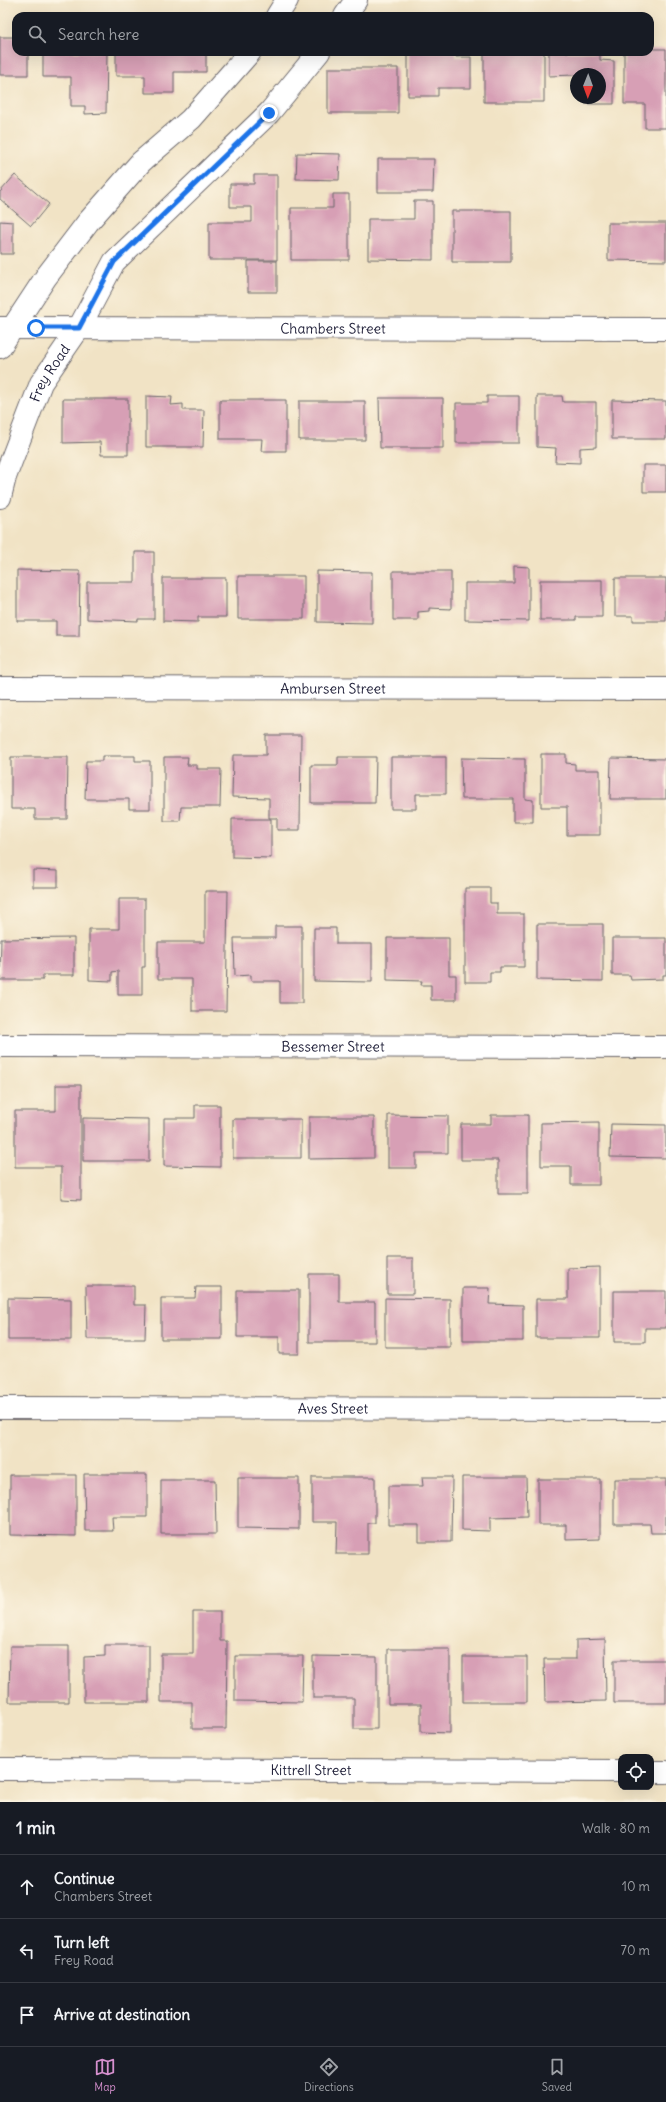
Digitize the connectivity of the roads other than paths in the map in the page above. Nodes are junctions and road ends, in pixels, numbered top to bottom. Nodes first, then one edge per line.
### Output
1 (287, 0) edge
2 (356, 0) edge
3 (280, 12) edge
4 (348, 12) edge
5 (246, 56) edge
6 (316, 56) edge
7 (7, 328) edge
8 (79, 328) junction
9 (666, 329) edge
10 (0, 347) edge
11 (0, 497) edge
12 (0, 688) edge
13 (666, 690) edge
14 (0, 1046) edge
15 (666, 1046) edge
16 (0, 1408) edge
17 (666, 1409) edge
18 (0, 1769) edge
19 (618, 1771) edge
20 (654, 1772) edge
21 (666, 1772) edge

1 - 3 street
2 - 4 street
5 - 7 street
6 - 8 street, Frey Road
7 - 8 street, Chambers Street
7 - 10 street
8 - 9 street, Chambers Street
8 - 11 street, Frey Road
12 - 13 street, Ambursen Street
14 - 15 street, Bessemer Street
16 - 17 street, Aves Street
18 - 19 street, Kittrell Street
20 - 21 street

